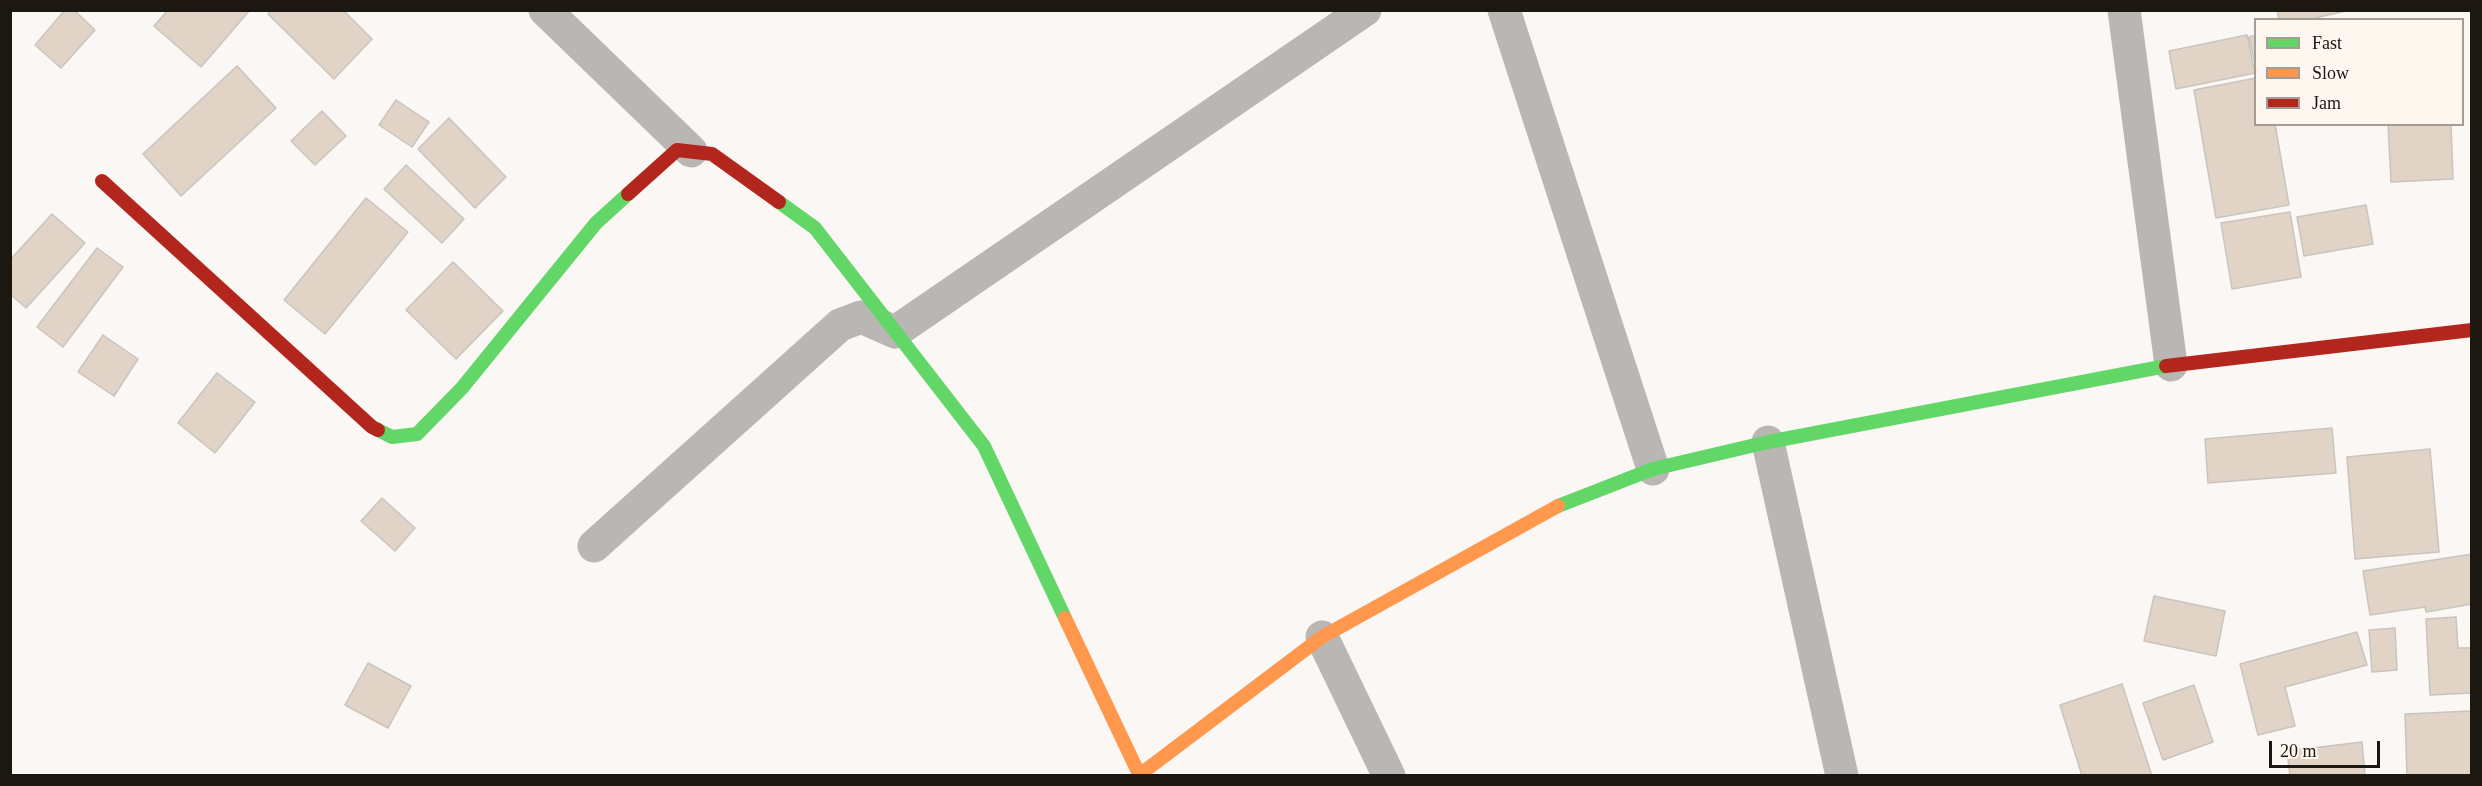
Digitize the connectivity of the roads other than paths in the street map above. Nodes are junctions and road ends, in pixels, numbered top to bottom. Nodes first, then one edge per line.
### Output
1 (545, 10) edge
2 (1365, 10) edge
3 (1504, 10) edge
4 (2124, 10) edge
5 (691, 152) junction
6 (102, 181) dead end
7 (2472, 330) edge
8 (895, 332) junction
9 (2171, 365) junction
10 (1768, 442) junction
11 (1653, 469) junction
12 (594, 546) dead end
13 (1322, 637) junction
14 (1138, 775) edge
15 (1389, 776) edge
16 (1842, 776) edge

1 - 5 street
2 - 8 street
3 - 11 street
4 - 9 street
5 - 6 street
5 - 8 street
7 - 9 street
8 - 12 street
8 - 14 street
9 - 10 street
10 - 11 street
10 - 16 street
11 - 13 street
13 - 14 street
13 - 15 street

